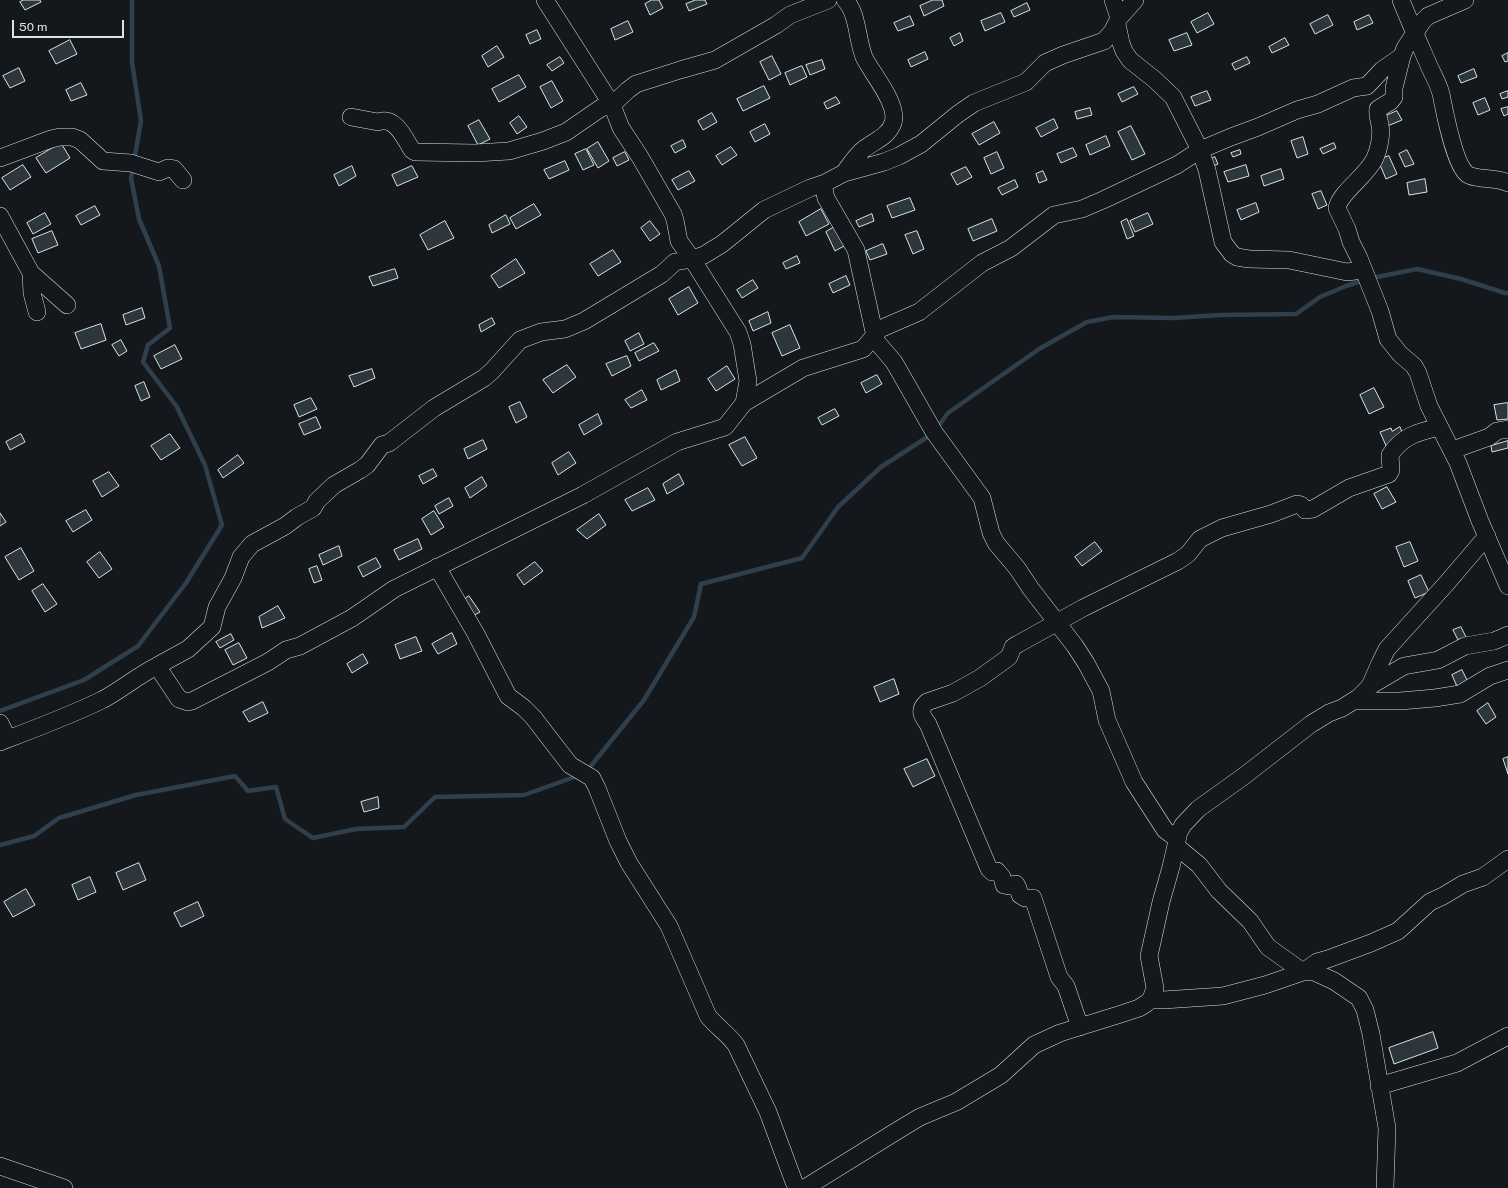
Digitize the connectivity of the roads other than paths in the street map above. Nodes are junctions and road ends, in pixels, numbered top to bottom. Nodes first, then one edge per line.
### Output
1 (545, 0) edge
2 (828, 0) edge
3 (845, 0) edge
4 (1113, 0) edge
5 (1135, 0) edge
6 (1401, 0) edge
7 (1465, 0) edge
8 (1118, 21) junction
9 (1416, 33) junction
10 (1104, 41) junction
11 (1124, 51) junction
12 (1402, 56) junction
13 (612, 105) junction
14 (352, 117) dead end
15 (1200, 150) junction
16 (0, 158) edge
17 (844, 173) junction
18 (183, 180) dead end
19 (825, 183) junction
20 (1508, 183) edge
21 (0, 216) edge
22 (692, 259) junction
23 (1363, 270) junction
24 (31, 273) junction
25 (67, 305) dead end
26 (37, 312) dead end
27 (874, 336) junction
28 (744, 403) junction
29 (1439, 427) junction
30 (1508, 429) edge
31 (1452, 450) junction
32 (1487, 536) junction
33 (437, 567) junction
34 (1508, 586) edge
35 (1057, 624) junction
36 (1508, 635) edge
37 (157, 666) junction
38 (1508, 670) edge
39 (1370, 686) junction
40 (1353, 701) junction
41 (0, 723) edge
42 (4, 740) edge
43 (1177, 842) junction
44 (1508, 859) edge
45 (1303, 972) junction
46 (1151, 999) junction
47 (1080, 1027) junction
48 (1508, 1036) edge
49 (1379, 1086) junction
50 (0, 1166) edge
51 (64, 1188) edge
52 (798, 1188) edge
53 (805, 1188) edge
54 (1385, 1188) edge

1 - 13 street
2 - 13 street
3 - 17 street
4 - 8 street
5 - 8 street
6 - 9 street
7 - 9 street
8 - 10 street
8 - 11 street
9 - 12 street
9 - 20 street
10 - 11 street
10 - 17 street
11 - 15 street
12 - 15 street
12 - 23 street
13 - 14 street
13 - 22 street
15 - 23 street
15 - 27 street
16 - 18 street
17 - 19 street
19 - 22 street
19 - 27 street
21 - 24 street
22 - 28 street
22 - 37 street
23 - 29 street
24 - 25 street
24 - 26 street
27 - 28 street
27 - 35 street
28 - 33 street
29 - 31 street
29 - 35 street
30 - 31 street
31 - 32 street
32 - 34 street
32 - 39 street
33 - 37 street
33 - 52 street
35 - 43 street
35 - 47 street
36 - 39 street
37 - 42 street
38 - 40 street
39 - 40 street
40 - 43 street
41 - 42 street
43 - 45 street
43 - 46 street
44 - 45 street
45 - 46 street
45 - 49 street
46 - 47 street
47 - 53 street
48 - 49 street
49 - 54 street
50 - 51 street

